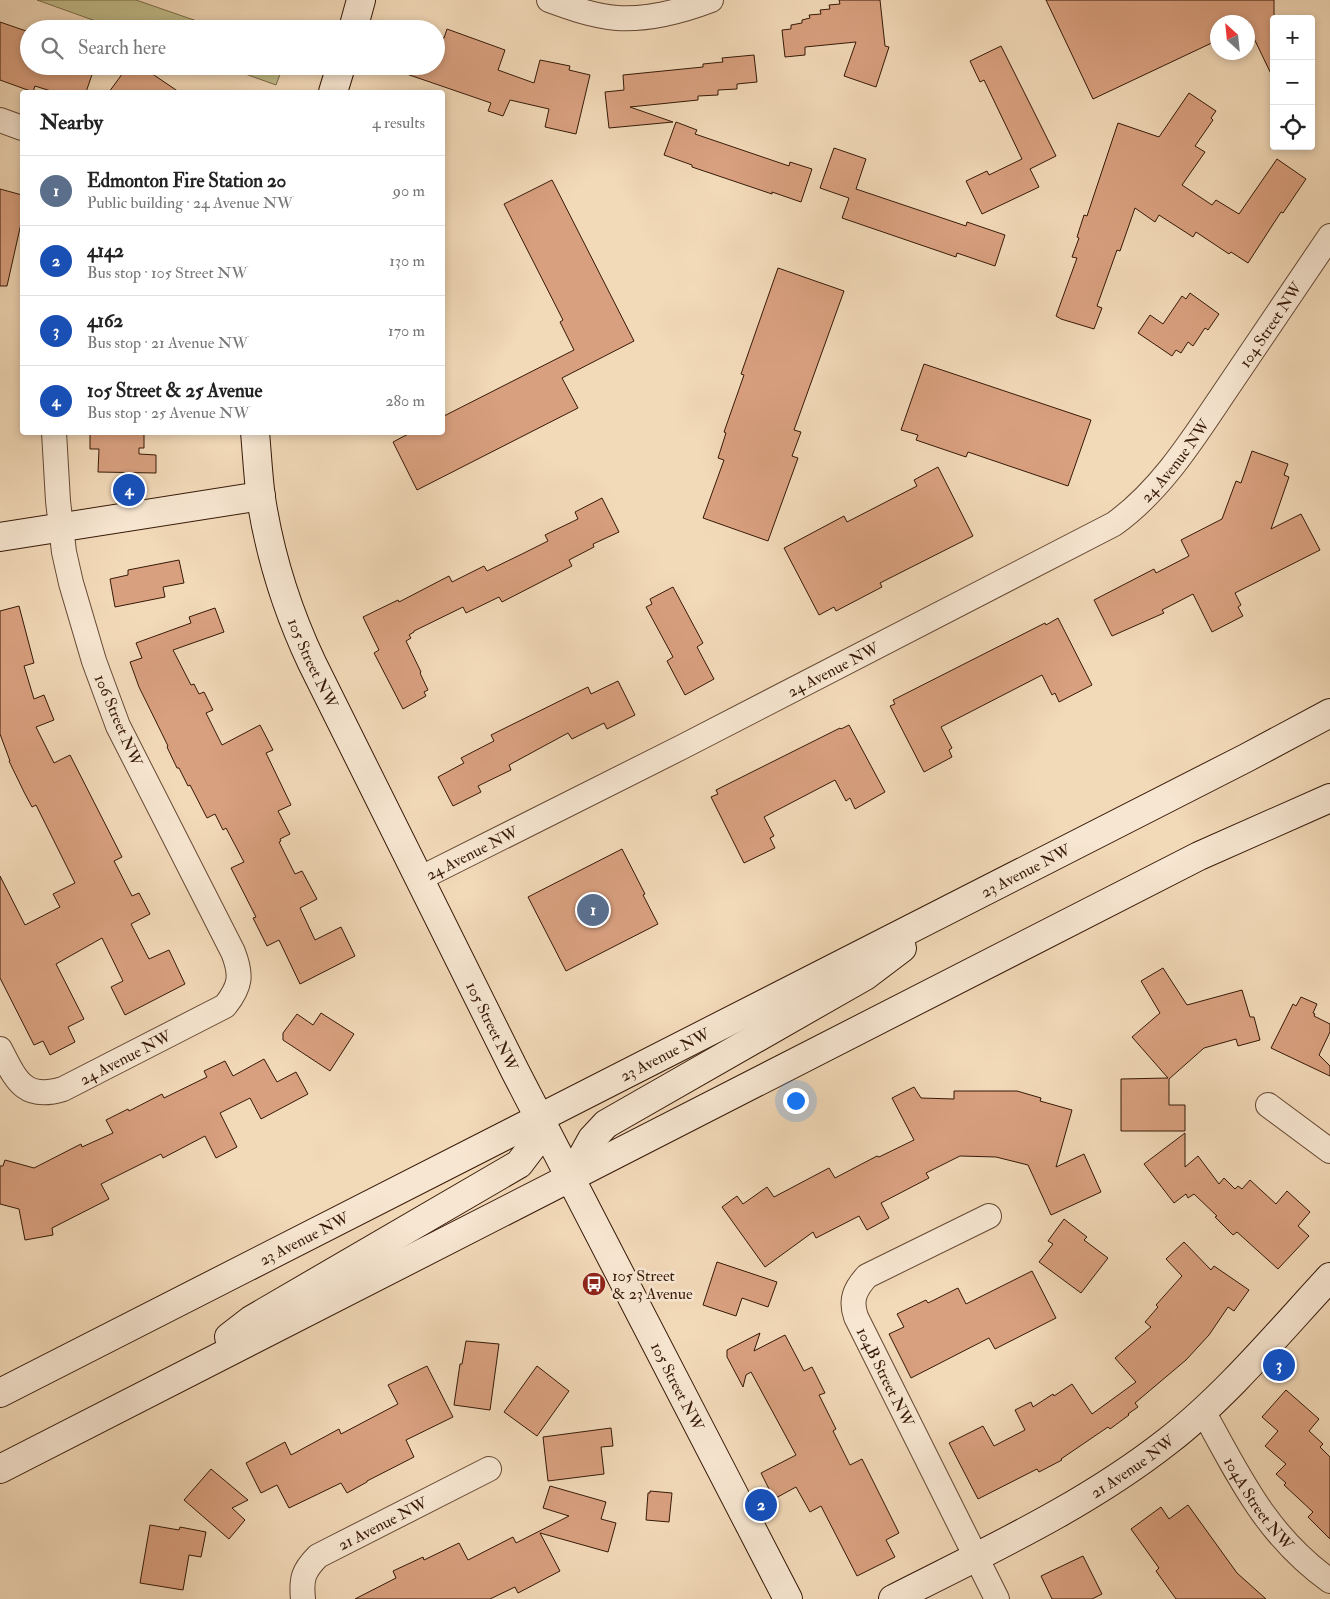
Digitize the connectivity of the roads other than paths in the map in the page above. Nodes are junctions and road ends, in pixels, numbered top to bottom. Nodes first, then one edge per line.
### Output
1 (361, 0) edge
2 (549, 0) edge
3 (712, 0) edge
4 (355, 20) edge
5 (338, 75) edge
6 (334, 90) edge
7 (0, 120) edge
8 (20, 127) edge
9 (1330, 236) edge
10 (1209, 414) joint
11 (54, 435) edge
12 (255, 435) edge
13 (261, 496) junction
14 (61, 528) junction
15 (0, 537) edge
16 (1330, 713) edge
17 (1330, 798) edge
18 (420, 879) junction
19 (954, 907) junction
20 (237, 988) joint
21 (0, 1049) edge
22 (1268, 1106) dead end
23 (540, 1118) junction
24 (1330, 1151) edge
25 (571, 1177) junction
26 (989, 1216) dead end
27 (1330, 1277) edge
28 (181, 1376) junction
29 (0, 1393) edge
30 (1203, 1411) junction
31 (0, 1469) edge
32 (489, 1469) dead end
33 (975, 1557) junction
34 (1330, 1581) edge
35 (303, 1599) edge
36 (788, 1599) edge
37 (893, 1599) edge
38 (997, 1599) edge

1 - 4 main road
2 - 3 street
5 - 6 main road
7 - 8 street
9 - 10 street, 104 Street NW
10 - 18 street, 24 Avenue NW
11 - 14 street, 106 Street NW
12 - 13 main road, 105 Street NW
13 - 14 main road
13 - 18 main road, 105 Street NW
14 - 15 main road
14 - 20 street, 106 Street NW
16 - 19 main road, 23 Avenue NW
17 - 25 main road
18 - 23 main road, 105 Street NW
19 - 23 main road, 23 Avenue NW
19 - 25 main road
20 - 21 street, 24 Avenue NW
22 - 24 street
23 - 25 main road, 105 Street NW
23 - 28 main road
23 - 29 main road, 23 Avenue NW
25 - 28 main road
25 - 36 main road, 105 Street NW
26 - 33 street, 104B Street NW
27 - 30 main road, 21 Avenue NW
28 - 31 main road
30 - 33 main road, 21 Avenue NW
30 - 34 street, 104A Street NW
32 - 35 street, 21 Avenue NW
33 - 37 main road, 21 Avenue NW
33 - 38 street, 104B Street NW

